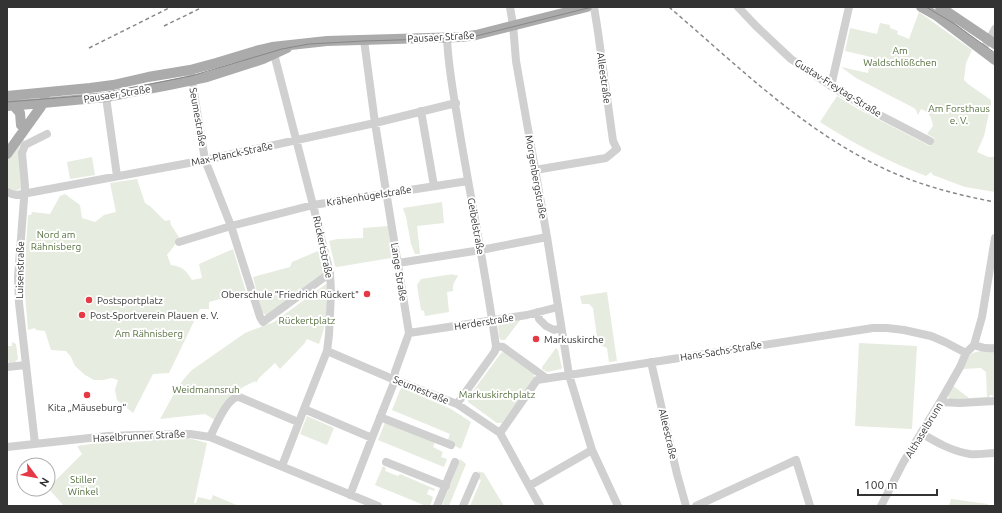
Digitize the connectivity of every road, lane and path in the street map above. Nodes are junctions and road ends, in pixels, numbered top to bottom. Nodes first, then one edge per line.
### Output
1 (510, 7) edge
2 (587, 7) edge
3 (594, 7) edge
4 (738, 7) edge
5 (849, 7) edge
6 (921, 7) edge
7 (940, 7) edge
8 (513, 26) junction
9 (995, 29) edge
10 (447, 38) junction
11 (364, 40) junction
12 (992, 42) edge
13 (982, 50) junction
14 (273, 51) junction
15 (995, 60) edge
16 (190, 70) junction
17 (192, 81) junction
18 (831, 86) junction
19 (45, 93) junction
20 (7, 96) edge
21 (106, 97) junction
22 (456, 103) junction
23 (39, 104) junction
24 (11, 106) edge
25 (421, 112) junction
26 (375, 123) junction
27 (21, 124) junction
28 (47, 134) dead end
29 (296, 140) junction
30 (930, 141) dead end
31 (7, 144) edge
32 (7, 154) edge
33 (205, 160) junction
34 (535, 170) junction
35 (117, 176) junction
36 (468, 181) junction
37 (434, 186) junction
38 (7, 192) edge
39 (24, 193) junction
40 (386, 193) junction
41 (314, 205) junction
42 (232, 226) junction
43 (547, 237) junction
44 (995, 238) edge
45 (179, 242) dead end
46 (480, 250) junction
47 (398, 262) junction
48 (330, 274) junction
49 (558, 307) junction
50 (538, 312) junction
51 (492, 320) junction
52 (561, 328) junction
53 (409, 333) junction
54 (974, 345) junction
55 (496, 346) junction
56 (995, 348) edge
57 (327, 351) junction
58 (966, 354) junction
59 (651, 362) junction
60 (26, 365) junction
61 (7, 367) edge
62 (568, 375) junction
63 (546, 378) junction
64 (395, 380) junction
65 (940, 402) junction
66 (995, 402) edge
67 (457, 404) junction
68 (304, 409) junction
69 (380, 417) junction
70 (298, 422) junction
71 (921, 432) junction
72 (500, 433) junction
73 (210, 437) junction
74 (372, 438) junction
75 (35, 444) junction
76 (451, 445) dead end
77 (7, 447) edge
78 (592, 450) junction
79 (995, 453) edge
80 (386, 462) dead end
81 (455, 462) dead end
82 (282, 466) junction
83 (476, 476) dead end
84 (446, 486) junction
85 (529, 486) junction
86 (350, 495) junction
87 (378, 506) edge
88 (437, 506) edge
89 (463, 506) edge
90 (540, 506) edge
91 (618, 506) edge
92 (686, 506) edge
93 (696, 506) edge
94 (810, 506) edge
95 (881, 506) edge

1 - 8 street, Morgenbergstraße
2 - 8 main road, Pausaer Straße
3 - 34 street, Alleestraße
4 - 18 street, Gustav-Freytag-Straße
5 - 18 street
6 - 13 main road
7 - 12 main road
8 - 10 main road, Pausaer Straße
8 - 34 street, Morgenbergstraße
9 - 12 street
10 - 11 main road, Pausaer Straße
10 - 22 street, Geibelstraße
11 - 14 main road, Pausaer Straße
11 - 26 street, Lange Straße
12 - 13 street
13 - 15 main road
14 - 16 main road, Pausaer Straße
14 - 17 main road, Pausaer Straße
14 - 29 street, Rückertstraße
16 - 17 street, Seumestraße
16 - 19 main road, Pausaer Straße
17 - 21 main road, Pausaer Straße
17 - 33 street, Seumestraße
18 - 30 street, Gustav-Freytag-Straße
19 - 20 main road, Pausaer Straße
19 - 23 main road
21 - 23 main road, Pausaer Straße
21 - 35 street
22 - 25 street, Max-Planck-Straße
22 - 36 street, Geibelstraße
23 - 24 main road, Pausaer Straße
23 - 27 main road
23 - 32 main road
24 - 27 main road
25 - 26 street, Max-Planck-Straße
25 - 37 street
26 - 29 street, Max-Planck-Straße
26 - 40 street, Lange Straße
27 - 31 main road
28 - 39 street, Luisenstraße
29 - 33 street, Max-Planck-Straße
29 - 41 street, Rückertstraße
33 - 35 street, Max-Planck-Straße
33 - 42 street, Seumestraße
34 - 43 street, Morgenbergstraße
35 - 39 street, Max-Planck-Straße
36 - 37 street, Krähenhügelstraße
36 - 46 street, Geibelstraße
37 - 40 street, Krähenhügelstraße
38 - 39 street, Max-Planck-Straße
39 - 60 street, Luisenstraße
40 - 41 street, Krähenhügelstraße
40 - 47 street, Lange Straße
41 - 42 street, Krähenhügelstraße
41 - 48 street, Rückertstraße
42 - 45 street, Krähenhügelstraße
42 - 48 street, Seumestraße
43 - 46 street
43 - 49 street, Morgenbergstraße
44 - 54 street
46 - 47 street
46 - 51 street, Geibelstraße
47 - 53 street, Lange Straße
48 - 57 street, Rückertstraße
49 - 50 street, Herderstraße
49 - 52 street, Morgenbergstraße
50 - 51 street, Herderstraße
50 - 52 street
51 - 53 street, Herderstraße
51 - 55 street, Geibelstraße
52 - 62 street, Morgenbergstraße
53 - 64 street, Lange Straße
54 - 56 street
54 - 58 street, Althaselbrunn
55 - 63 street
55 - 67 street
57 - 64 street, Seumestraße
57 - 68 street, Rückertstraße
58 - 59 street, Hans-Sachs-Straße
58 - 65 street, Althaselbrunn
59 - 62 street, Hans-Sachs-Straße
59 - 92 street, Alleestraße
60 - 61 street
60 - 75 street, Luisenstraße
62 - 63 street, Hans-Sachs-Straße
62 - 78 street, Morgenbergstraße
63 - 72 street, Hans-Sachs-Straße
64 - 67 street, Seumestraße
64 - 69 street, Lange Straße
65 - 66 street
65 - 71 street, Althaselbrunn
67 - 72 street, Seumestraße
68 - 70 street, Rückertstraße
68 - 74 street
69 - 74 street, Lange Straße
69 - 76 street
70 - 73 street
70 - 82 street, Rückertstraße
71 - 79 street
71 - 95 street, Althaselbrunn
72 - 85 street, Seumestraße
73 - 75 street, Haselbrunner Straße
73 - 82 street, Haselbrunner Straße
74 - 86 street, Lange Straße
75 - 77 street, Haselbrunner Straße
78 - 85 street
78 - 91 street, Morgenbergstraße
80 - 84 street
81 - 84 street
82 - 86 street, Haselbrunner Straße
83 - 89 street
84 - 88 street
85 - 90 street, Seumestraße
86 - 87 street, Haselbrunner Straße
93 - 94 street

